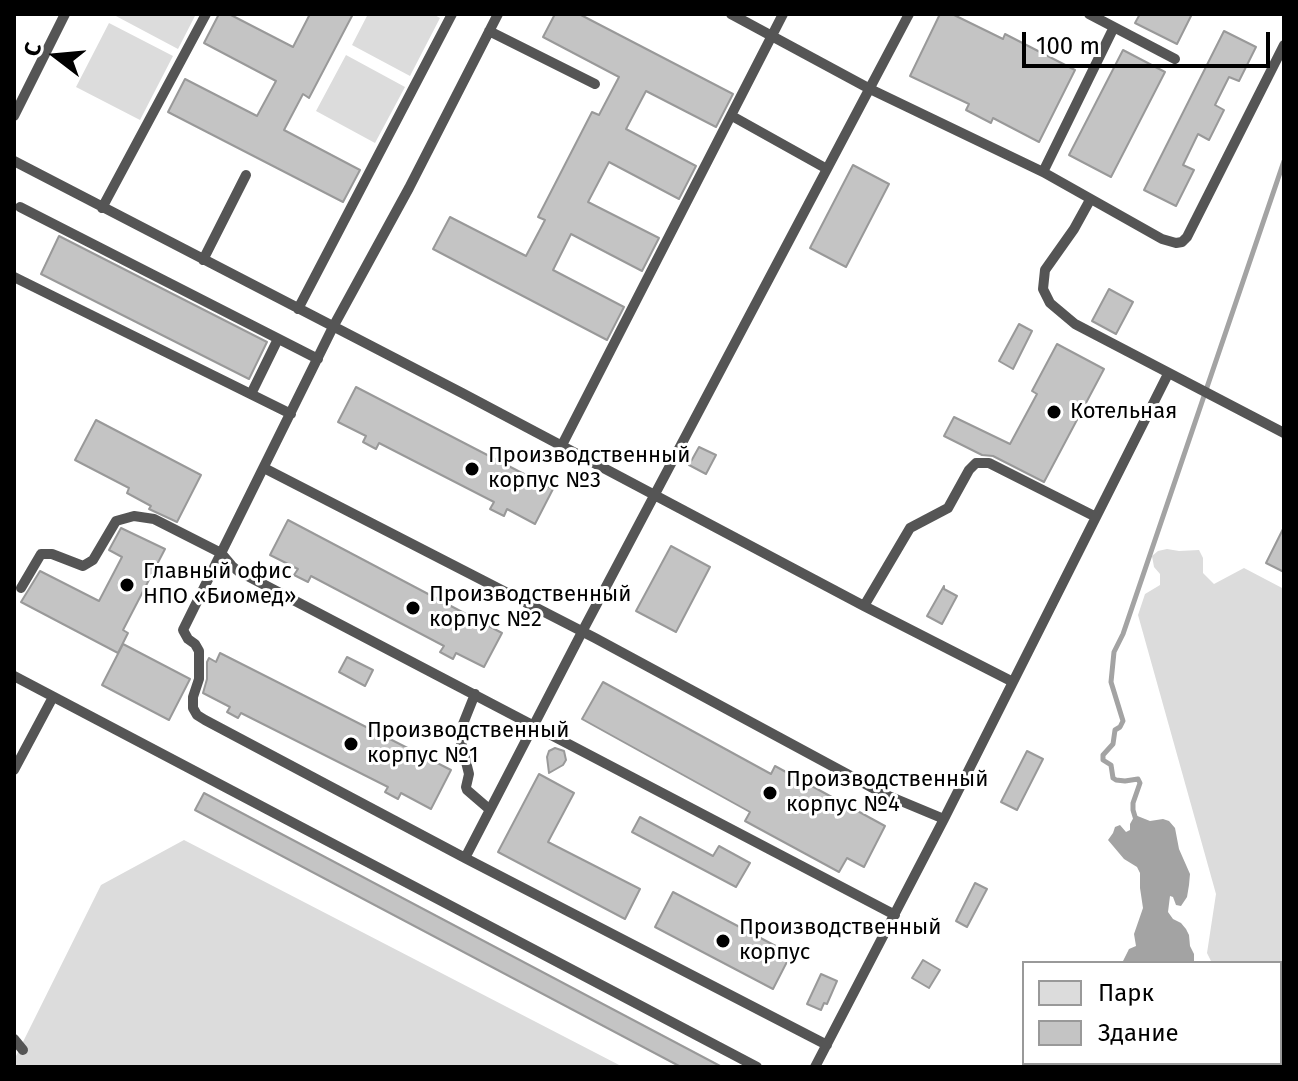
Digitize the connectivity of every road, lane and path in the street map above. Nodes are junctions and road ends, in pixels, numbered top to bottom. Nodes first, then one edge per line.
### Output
1 (65, 14) edge
2 (206, 14) edge
3 (452, 14) edge
4 (498, 14) edge
5 (731, 14) edge
6 (783, 14) edge
7 (909, 14) edge
8 (1089, 14) edge
9 (1114, 27) junction
10 (489, 31) junction
11 (772, 36) junction
12 (1284, 45) edge
13 (1175, 59) dead end
14 (595, 84) dead end
15 (870, 89) junction
16 (14, 116) edge
17 (732, 116) junction
18 (14, 161) edge
19 (827, 169) junction
20 (1043, 172) junction
21 (246, 175) dead end
22 (1090, 200) junction
23 (20, 207) dead end
24 (102, 208) junction
25 (203, 260) junction
26 (14, 277) edge
27 (298, 309) junction
28 (333, 327) junction
29 (278, 339) junction
30 (318, 359) junction
31 (1168, 374) junction
32 (251, 394) junction
33 (291, 414) junction
34 (1284, 433) edge
35 (562, 445) junction
36 (264, 468) junction
37 (656, 495) junction
38 (1096, 517) junction
39 (221, 553) junction
40 (21, 588) dead end
41 (864, 606) junction
42 (582, 632) junction
43 (14, 676) edge
44 (1013, 682) junction
45 (475, 694) junction
46 (53, 697) junction
47 (533, 725) junction
48 (14, 770) edge
49 (489, 809) junction
50 (944, 819) junction
51 (465, 858) junction
52 (895, 915) junction
53 (14, 1039) edge
54 (827, 1045) junction
55 (23, 1050) dead end
56 (757, 1067) edge
57 (815, 1067) edge

1 - 16 lane
2 - 24 lane
3 - 27 lane
4 - 10 lane
5 - 11 lane
6 - 11 lane
7 - 15 lane
8 - 9 lane
9 - 13 lane
9 - 20 lane
10 - 14 lane
10 - 28 lane
11 - 15 lane
11 - 17 lane
12 - 22 lane
15 - 19 lane
15 - 20 lane
17 - 19 lane
17 - 35 lane
18 - 24 lane
19 - 37 lane
20 - 22 lane
21 - 25 lane
22 - 31 lane
23 - 29 lane
24 - 25 lane
25 - 27 lane
26 - 32 lane
27 - 28 lane
28 - 30 lane
28 - 35 lane
29 - 30 lane
29 - 32 lane
30 - 33 lane
31 - 34 lane
31 - 38 lane
32 - 33 lane
33 - 36 lane
35 - 37 lane
36 - 39 lane
36 - 42 lane
37 - 41 lane
37 - 42 lane
38 - 41 lane
38 - 44 lane
39 - 40 lane
39 - 45 lane
39 - 51 lane
41 - 44 lane
42 - 47 lane
42 - 50 lane
43 - 46 lane
44 - 50 lane
45 - 47 lane
45 - 49 lane
46 - 48 lane
46 - 56 lane
47 - 49 lane
47 - 52 lane
49 - 51 lane
50 - 52 lane
51 - 54 lane
52 - 54 lane
53 - 55 lane
54 - 57 lane

